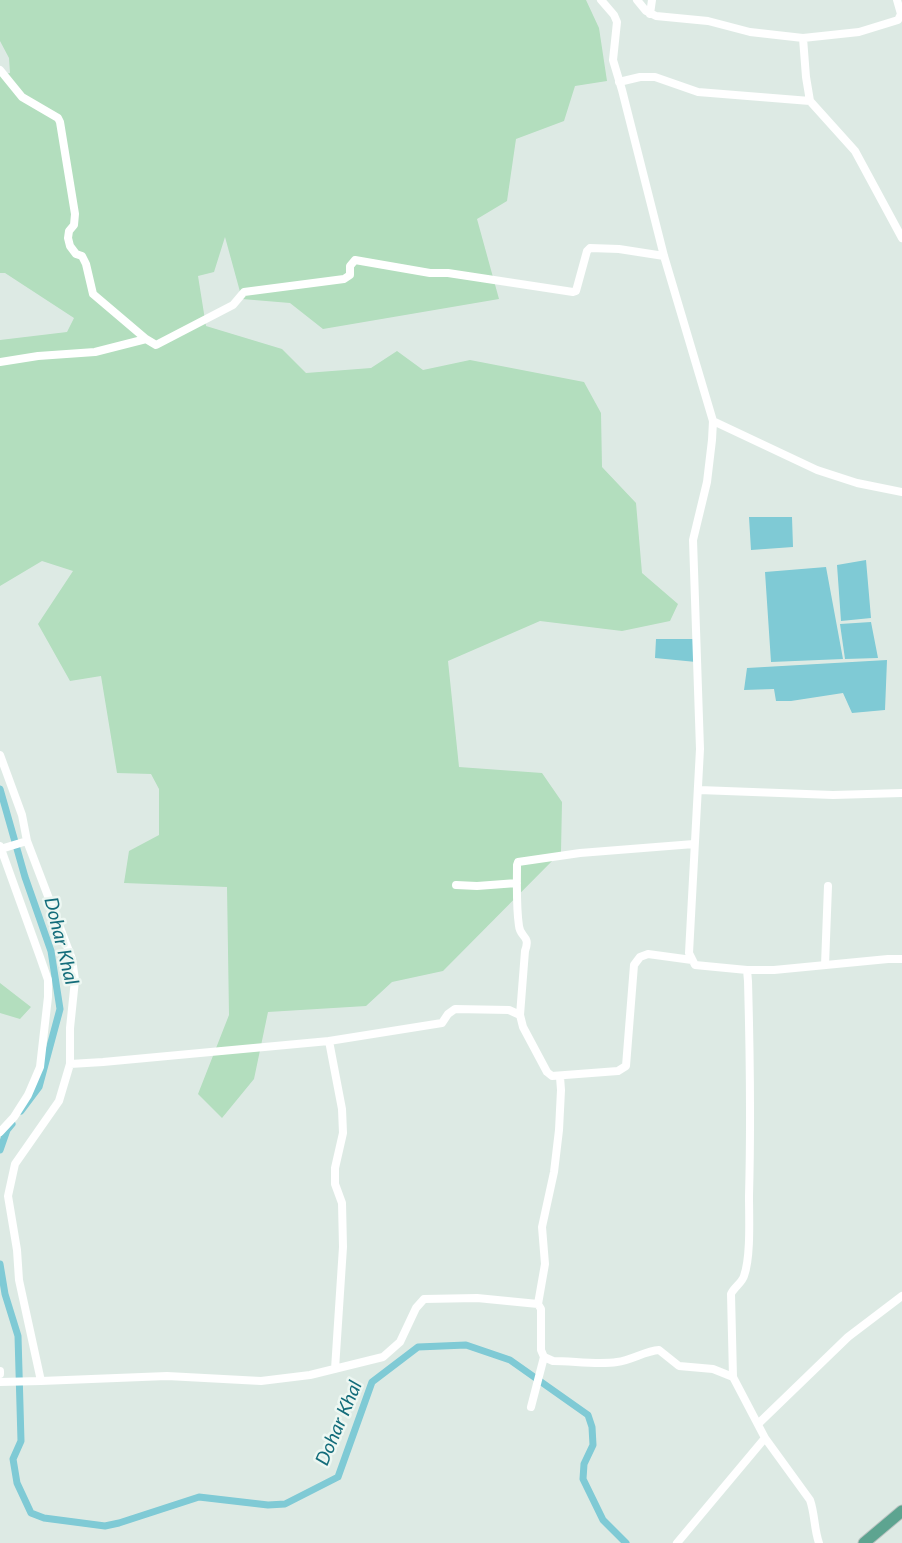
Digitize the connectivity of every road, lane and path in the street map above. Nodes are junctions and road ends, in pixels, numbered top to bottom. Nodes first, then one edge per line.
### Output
1 (601, 0) edge
2 (637, 0) edge
3 (652, 0) edge
4 (897, 0) edge
5 (650, 14) junction
6 (901, 18) edge
7 (803, 38) junction
8 (0, 70) edge
9 (619, 82) junction
10 (810, 101) junction
11 (902, 238) edge
12 (664, 256) junction
13 (146, 339) junction
14 (0, 362) edge
15 (713, 421) junction
16 (902, 492) edge
17 (0, 755) edge
18 (699, 790) junction
19 (902, 793) edge
20 (25, 842) junction
21 (694, 844) junction
22 (3, 847) edge
23 (517, 884) junction
24 (456, 885) dead end
25 (828, 886) dead end
26 (902, 959) edge
27 (692, 960) junction
28 (825, 964) junction
29 (747, 970) junction
30 (520, 1015) junction
31 (329, 1042) junction
32 (70, 1064) junction
33 (560, 1077) junction
34 (0, 1132) edge
35 (902, 1296) edge
36 (538, 1304) junction
37 (544, 1357) junction
38 (335, 1369) junction
39 (733, 1377) junction
40 (41, 1380) junction
41 (4, 1382) edge
42 (531, 1407) dead end
43 (758, 1424) junction
44 (766, 1438) junction
45 (902, 1511) edge
46 (677, 1543) edge
47 (819, 1543) edge
48 (864, 1543) edge

1 - 9 street
2 - 5 street
3 - 5 street
4 - 6 street
5 - 7 street
6 - 7 street
7 - 10 street
8 - 13 street
9 - 10 street
9 - 12 street
10 - 11 street
12 - 13 street
12 - 15 street
13 - 14 street
15 - 16 street
15 - 18 street
17 - 20 street
18 - 19 street
18 - 21 street
20 - 22 street
20 - 32 street
21 - 23 street
21 - 27 street
22 - 34 street
23 - 24 street
23 - 30 street
25 - 28 street
26 - 28 street
27 - 29 street
27 - 33 street
28 - 29 street
29 - 39 street
30 - 31 street
30 - 33 street
31 - 32 street
31 - 38 street
32 - 40 street
33 - 36 street
35 - 43 street
36 - 37 street
36 - 38 street
37 - 39 street
37 - 42 street
38 - 40 street
39 - 43 street
40 - 41 street
43 - 44 street
44 - 46 street
44 - 47 street
45 - 48 main road

